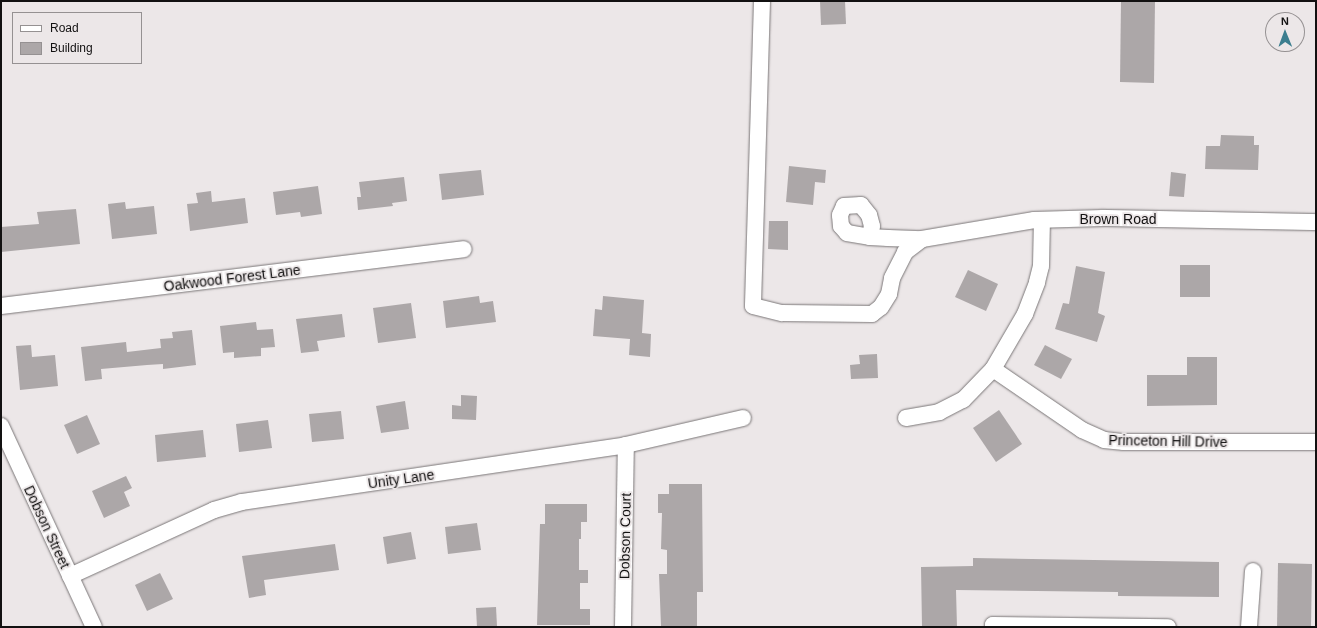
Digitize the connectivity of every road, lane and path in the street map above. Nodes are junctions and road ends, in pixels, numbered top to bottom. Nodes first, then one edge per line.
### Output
1 (762, 1) edge
2 (1042, 220) junction
3 (1316, 222) edge
4 (870, 237) dead end
5 (922, 240) junction
6 (464, 249) dead end
7 (1, 306) edge
8 (993, 369) junction
9 (743, 418) dead end
10 (906, 418) dead end
11 (1, 426) edge
12 (1316, 442) edge
13 (626, 445) junction
14 (1253, 571) dead end
15 (70, 576) junction
16 (94, 627) edge
17 (623, 627) edge
18 (993, 627) edge
19 (1168, 627) edge
20 (1249, 627) edge

1 - 5 street
2 - 3 street, Brown Road
2 - 5 street, Brown Road
2 - 8 street
4 - 5 street
6 - 7 street, Oakwood Forest Lane
8 - 10 street
8 - 12 street, Princeton Hill Drive
9 - 13 street, Unity Lane
11 - 15 street, Dobson Street
13 - 15 street, Unity Lane
13 - 17 street, Dobson Court
14 - 20 street
15 - 16 street, Dobson Street
18 - 19 street

